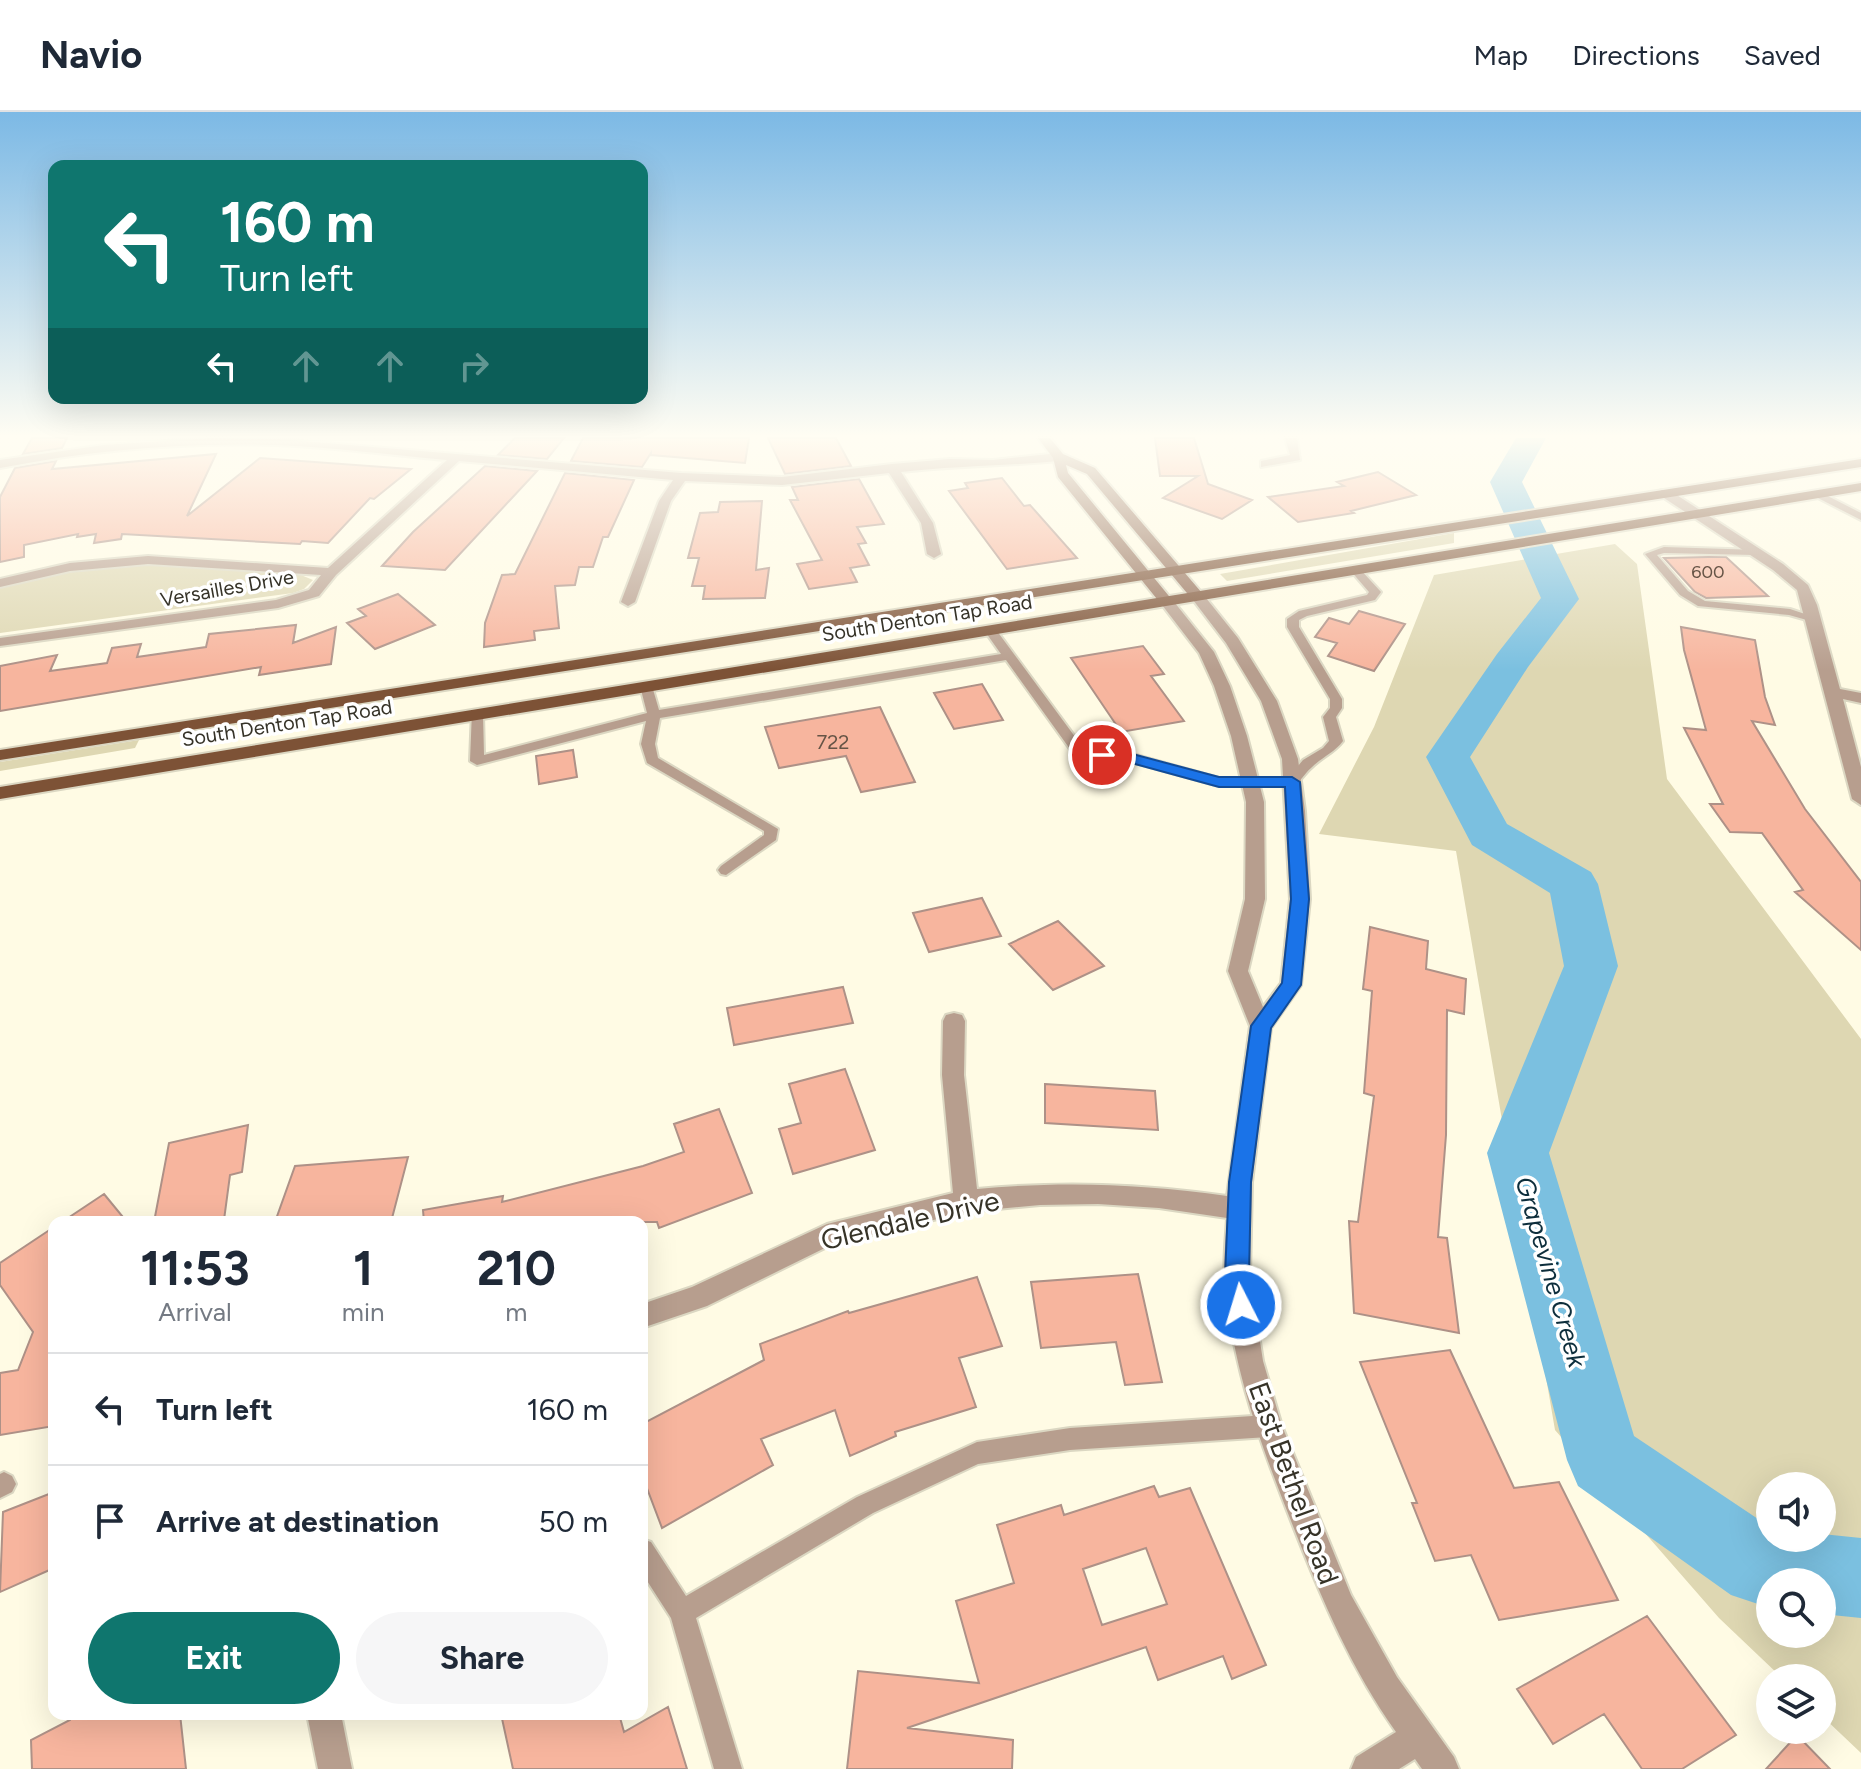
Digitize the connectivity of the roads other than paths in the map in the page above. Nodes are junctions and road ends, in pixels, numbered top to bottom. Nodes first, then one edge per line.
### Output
1 (393, 515) edge
2 (660, 515) edge
3 (922, 515) edge
4 (1095, 515) edge
5 (1128, 515) edge
6 (1524, 515) edge
7 (1683, 515) edge
8 (1700, 515) edge
9 (1755, 552) junction
10 (934, 554) dead end
11 (1174, 570) junction
12 (1355, 570) junction
13 (331, 572) junction
14 (1143, 574) junction
15 (0, 583) edge
16 (1197, 596) junction
17 (1166, 601) junction
18 (628, 602) dead end
19 (1814, 619) junction
20 (990, 630) junction
21 (0, 642) edge
22 (639, 655) junction
23 (1009, 656) junction
24 (646, 686) junction
25 (1834, 693) junction
26 (1861, 698) edge
27 (477, 714) junction
28 (654, 715) junction
29 (203, 741) junction
30 (0, 755) edge
31 (1250, 780) junction
32 (1292, 782) junction
33 (0, 793) edge
34 (1861, 799) edge
35 (726, 870) dead end
36 (954, 1021) dead end
37 (1261, 1026) junction
38 (966, 1201) junction
39 (1240, 1209) junction
40 (648, 1314) edge
41 (1268, 1426) junction
42 (648, 1560) edge
43 (682, 1612) junction
44 (325, 1720) edge
45 (1419, 1737) junction
46 (335, 1769) edge
47 (728, 1769) edge
48 (1368, 1769) edge
49 (1442, 1769) edge

1 - 13 street, Versailles Drive
2 - 18 street
3 - 10 street
4 - 14 main road
5 - 11 main road
6 - 11 main road, South Denton Tap Road
7 - 12 main road, South Denton Tap Road
8 - 9 street
9 - 19 street
9 - 19 lane
11 - 14 main road, South Denton Tap Road
11 - 16 main road
12 - 16 main road, South Denton Tap Road
12 - 32 lane
13 - 15 street
13 - 21 street, Versailles Drive
14 - 17 main road
14 - 22 main road, South Denton Tap Road
16 - 17 main road, South Denton Tap Road
16 - 32 street, East Bethel Road
17 - 20 main road, South Denton Tap Road
17 - 31 street
19 - 25 street
20 - 23 lane
20 - 24 main road, South Denton Tap Road
22 - 24 main road
22 - 29 main road, South Denton Tap Road
23 - 28 lane
23 - 31 lane
24 - 27 main road, South Denton Tap Road
24 - 28 lane
25 - 26 street
25 - 34 street
27 - 28 lane
27 - 29 main road, South Denton Tap Road
28 - 35 lane
29 - 30 main road, South Denton Tap Road
29 - 33 main road, South Denton Tap Road
31 - 32 lane
31 - 37 street
32 - 37 street, East Bethel Road
36 - 38 street
37 - 39 street, East Bethel Road
38 - 39 street, Glendale Drive
38 - 40 street, Glendale Drive
39 - 41 street, East Bethel Road
41 - 43 lane
41 - 45 street, East Bethel Road
42 - 43 lane
43 - 47 lane
44 - 46 street
45 - 48 street
45 - 49 street, East Bethel Road

